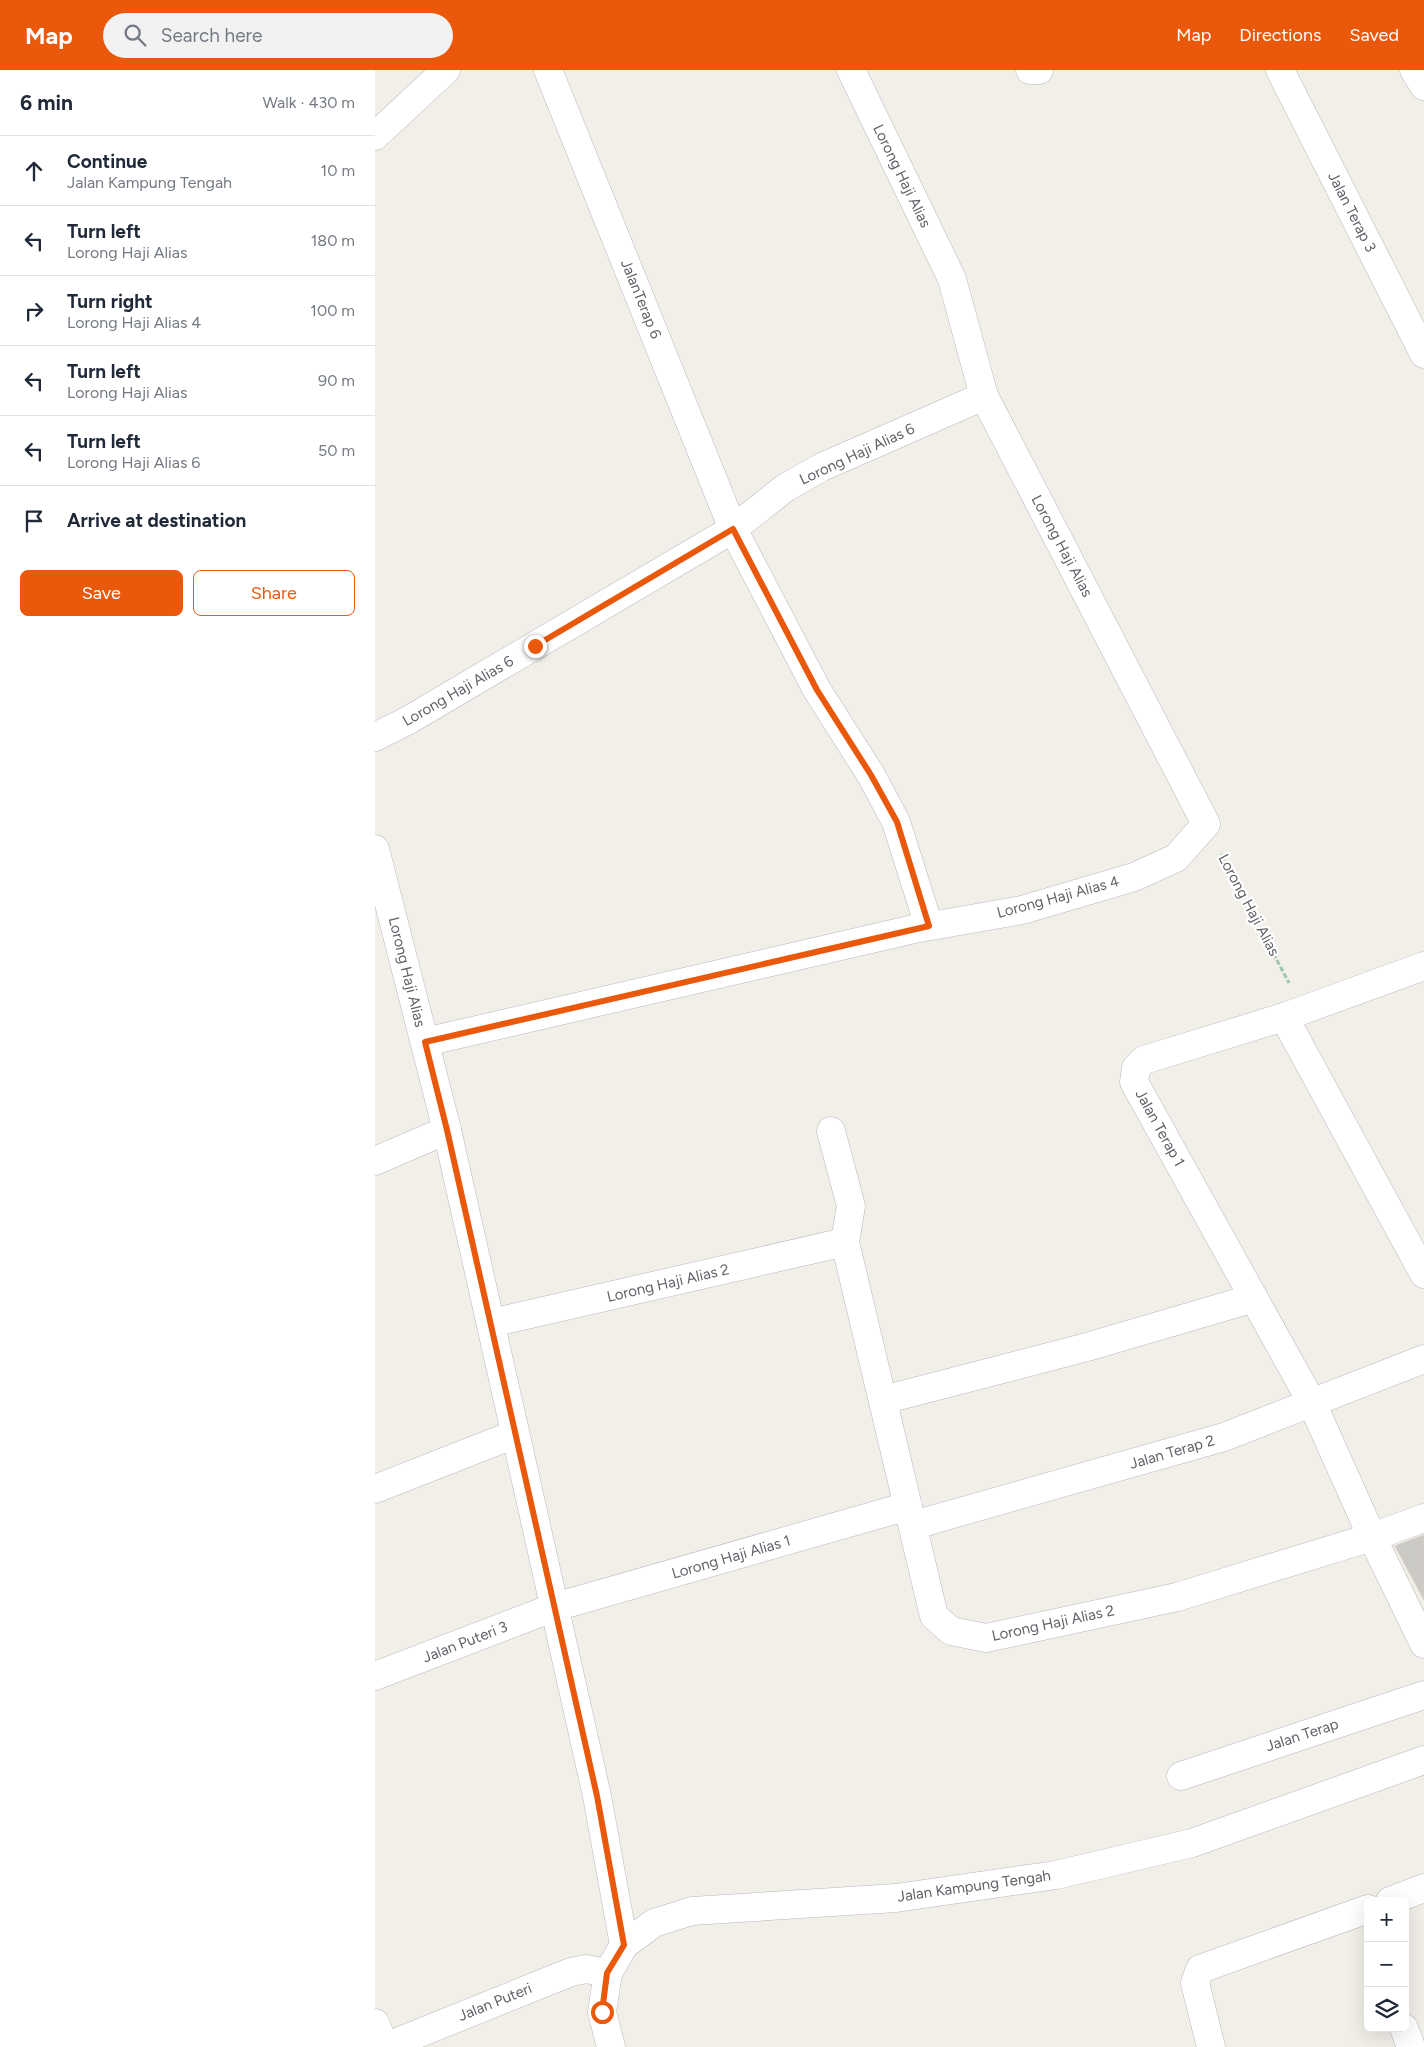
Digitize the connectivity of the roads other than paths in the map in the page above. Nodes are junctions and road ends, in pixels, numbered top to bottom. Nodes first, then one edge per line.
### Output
1 (446, 70) edge
2 (548, 70) edge
3 (851, 70) edge
4 (1030, 70) edge
5 (1039, 70) edge
6 (1280, 70) edge
7 (1414, 70) edge
8 (1424, 86) edge
9 (375, 136) edge
10 (1424, 354) edge
11 (983, 396) junction
12 (733, 529) junction
13 (375, 737) edge
14 (1206, 824) joint
15 (375, 849) edge
16 (929, 926) junction
17 (1424, 966) edge
18 (1293, 1013) junction
19 (425, 1042) junction
20 (447, 1130) junction
21 (831, 1131) dead end
22 (375, 1161) edge
23 (845, 1242) junction
24 (1424, 1274) edge
25 (1253, 1298) junction
26 (491, 1323) junction
27 (1424, 1359) edge
28 (883, 1400) junction
29 (1311, 1403) junction
30 (515, 1434) junction
31 (375, 1489) edge
32 (911, 1516) junction
33 (1424, 1518) edge
34 (1372, 1537) junction
35 (555, 1607) junction
36 (1424, 1644) edge
37 (375, 1676) edge
38 (1424, 1695) edge
39 (1424, 1760) edge
40 (1181, 1776) dead end
41 (1424, 1888) edge
42 (1400, 1897) edge
43 (1364, 1914) edge
44 (624, 1945) junction
45 (607, 1973) junction
46 (375, 2022) edge
47 (1405, 2032) edge
48 (385, 2047) edge
49 (611, 2047) edge
50 (1211, 2047) edge
51 (1411, 2047) edge

1 - 9 street
2 - 12 street, JalanTerap 6
3 - 11 street, Lorong Haji Alias
4 - 5 street
6 - 10 street, Jalan Terap 3
7 - 8 street
11 - 12 street, Lorong Haji Alias 6
11 - 14 street, Lorong Haji Alias
12 - 13 street, Lorong Haji Alias 6
12 - 16 street
14 - 16 street, Lorong Haji Alias 4
15 - 19 street, Lorong Haji Alias
16 - 19 street, Lorong Haji Alias 4
17 - 18 street, Jalan Terap 1
18 - 24 street
18 - 25 street, Jalan Terap 1
19 - 20 street, Lorong Haji Alias
20 - 22 street
20 - 26 street, Lorong Haji Alias
21 - 23 street, Lorong Haji Alias 2
23 - 26 street, Lorong Haji Alias 2
23 - 28 street, Lorong Haji Alias 2
25 - 28 street
25 - 29 street, Jalan Terap 1
26 - 30 street, Lorong Haji Alias
27 - 29 street, Jalan Terap 2
28 - 32 street, Lorong Haji Alias 2
29 - 32 street, Jalan Terap 2
29 - 34 street, Jalan Terap 1
30 - 31 street
30 - 35 street, Lorong Haji Alias
32 - 34 street, Lorong Haji Alias 2
32 - 35 street, Lorong Haji Alias 1
33 - 34 street, Lorong Haji Alias 2
34 - 36 street, Jalan Terap 1
35 - 37 street, Jalan Puteri 3
35 - 44 street, Lorong Haji Alias
38 - 40 street, Jalan Terap
39 - 44 street, Jalan Kampung Tengah
41 - 42 street
43 - 50 street
44 - 45 street, Jalan Kampung Tengah
45 - 48 street, Jalan Puteri
45 - 49 street, Jalan Kampung Tengah
46 - 48 street, Jalan Puteri
47 - 51 street

